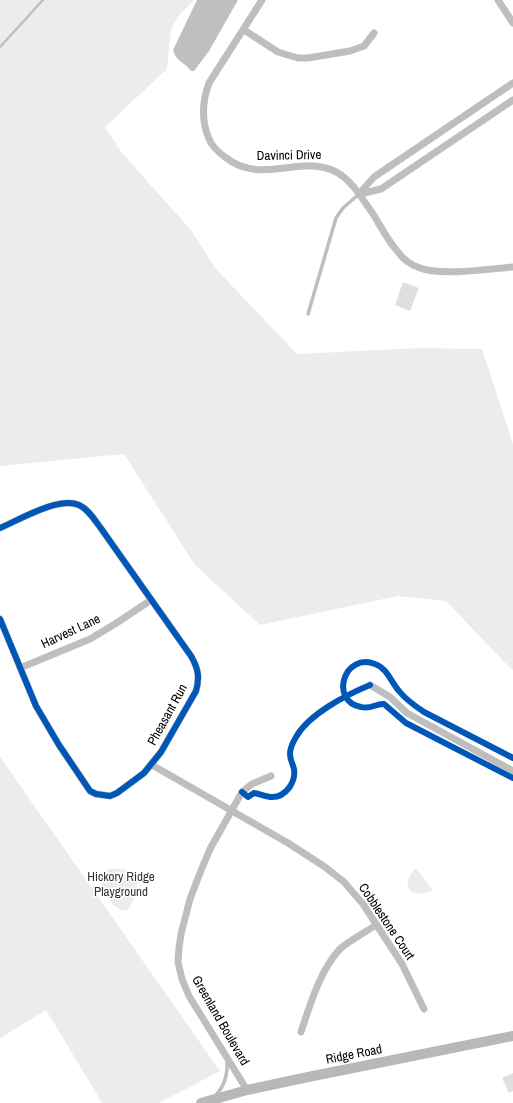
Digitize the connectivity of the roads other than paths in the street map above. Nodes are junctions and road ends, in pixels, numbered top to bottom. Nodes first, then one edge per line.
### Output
1 (262, 0) edge
2 (498, 0) edge
3 (513, 22) edge
4 (244, 30) junction
5 (374, 33) dead end
6 (513, 83) edge
7 (513, 100) edge
8 (433, 137) junction
9 (440, 148) junction
10 (359, 194) junction
11 (513, 267) edge
12 (308, 314) dead end
13 (0, 528) edge
14 (151, 600) junction
15 (0, 619) edge
16 (20, 668) junction
17 (370, 685) dead end
18 (152, 765) junction
19 (513, 771) edge
20 (270, 776) dead end
21 (231, 811) junction
22 (376, 925) junction
23 (424, 1009) dead end
24 (301, 1032) dead end
25 (513, 1036) edge
26 (227, 1057) junction
27 (247, 1090) junction
28 (211, 1100) junction
29 (201, 1103) edge

1 - 4 street, Davinci Drive
2 - 3 street
4 - 5 street
4 - 10 street, Davinci Drive
6 - 8 street
7 - 9 street
8 - 9 street
8 - 10 street
9 - 10 street
10 - 11 street, Davinci Drive
10 - 12 lane
13 - 14 street, Pheasant Run
14 - 16 street, Harvest Lane
14 - 18 street, Pheasant Run
15 - 16 street, Pheasant Run
16 - 18 street, Pheasant Run
17 - 19 street
18 - 21 street, Cobblestone Court
20 - 21 street, Greenland Boulevard
21 - 22 street, Cobblestone Court
21 - 26 street, Greenland Boulevard
22 - 23 street, Cobblestone Court
22 - 24 street
25 - 27 street, Ridge Road
26 - 27 street, Greenland Boulevard
26 - 28 lane
27 - 28 street, Ridge Road
28 - 29 street, Ridge Road

